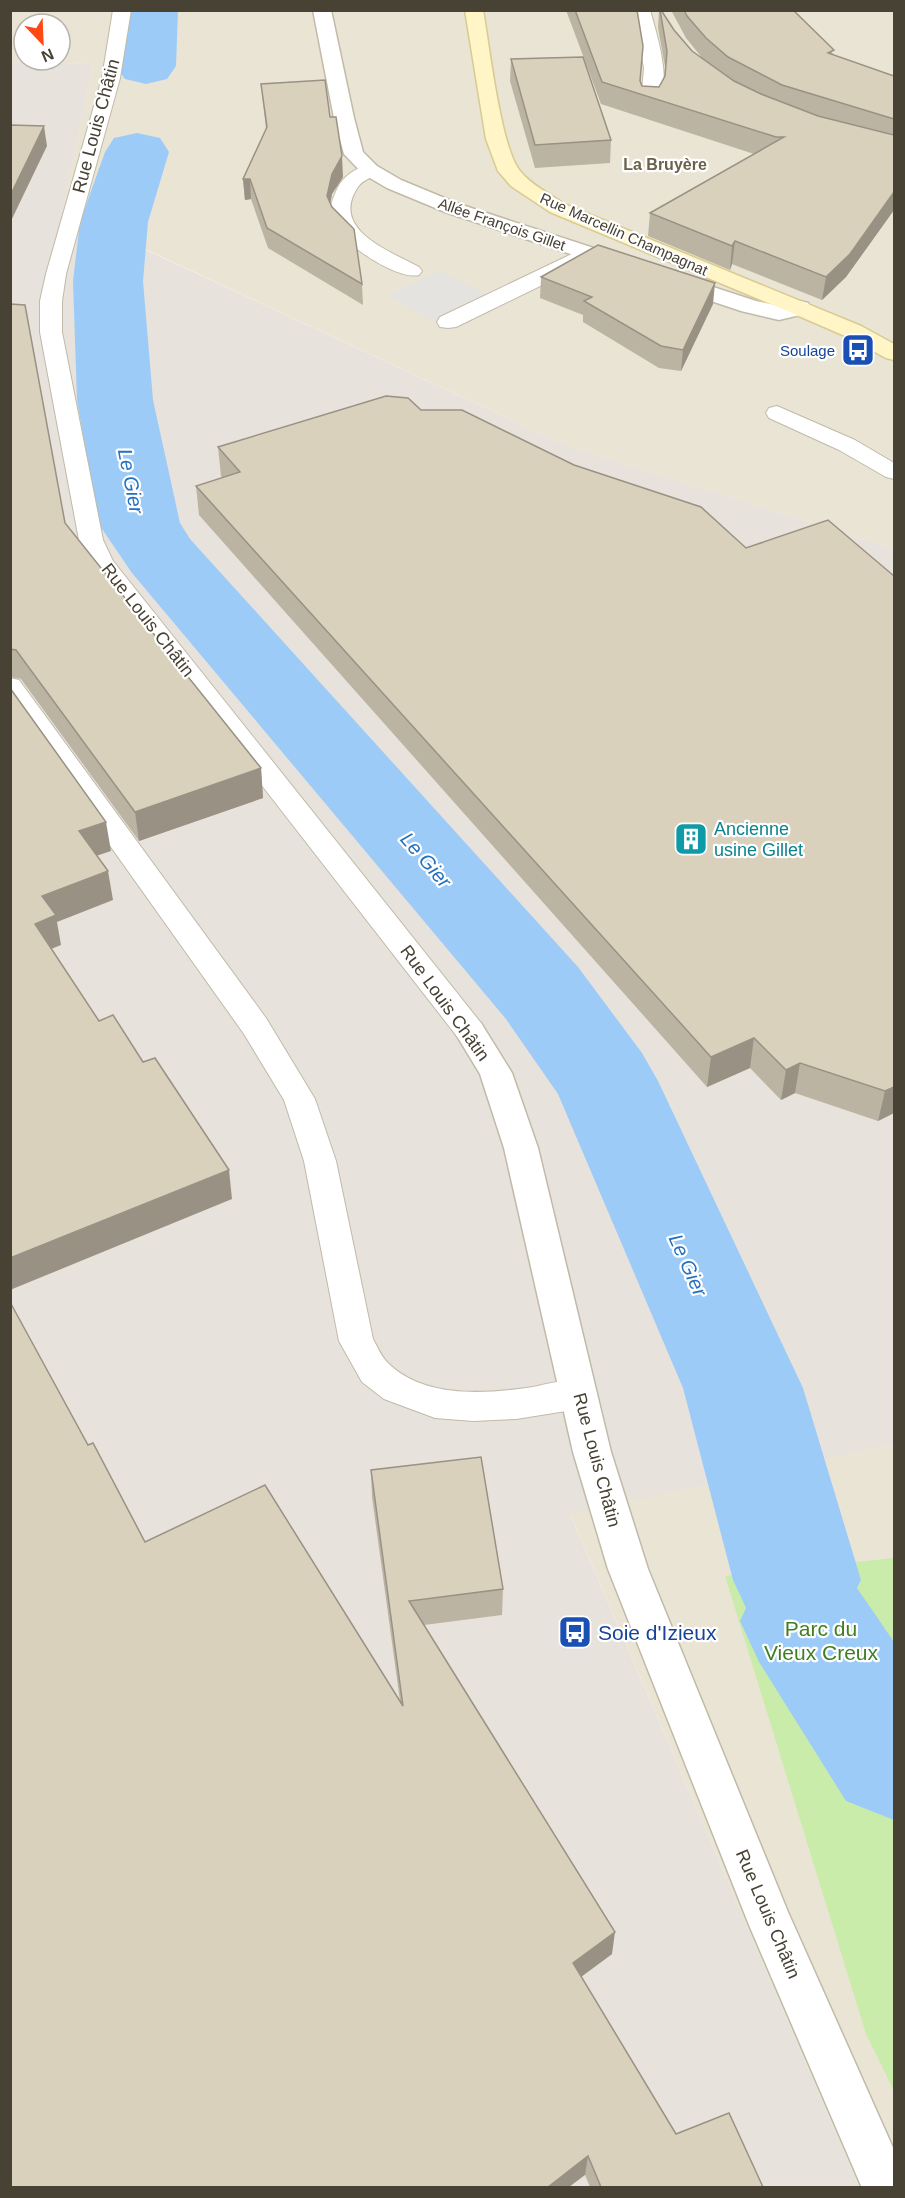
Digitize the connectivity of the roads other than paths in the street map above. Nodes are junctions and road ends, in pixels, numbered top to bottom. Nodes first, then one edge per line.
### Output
1 (122, 10) edge
2 (322, 10) edge
3 (474, 10) edge
4 (641, 10) edge
5 (650, 103) edge
6 (370, 170) junction
7 (586, 251) junction
8 (412, 271) dead end
9 (800, 308) junction
10 (448, 322) dead end
11 (894, 353) edge
12 (777, 413) dead end
13 (894, 472) edge
14 (10, 686) edge
15 (470, 1031) joint
16 (579, 1394) junction
17 (887, 2187) edge

1 - 15 lane, Rue Louis Châtin
2 - 6 street, Allée François Gillet
3 - 9 main road, Rue Marcellin Champagnat
4 - 5 lane
6 - 7 street, Allée François Gillet
6 - 8 lane
7 - 9 street, Allée François Gillet
7 - 10 lane
9 - 11 main road, Rue Marcellin Champagnat
12 - 13 lane
14 - 16 lane
15 - 16 street, Rue Louis Châtin
16 - 17 street, Rue Louis Châtin

